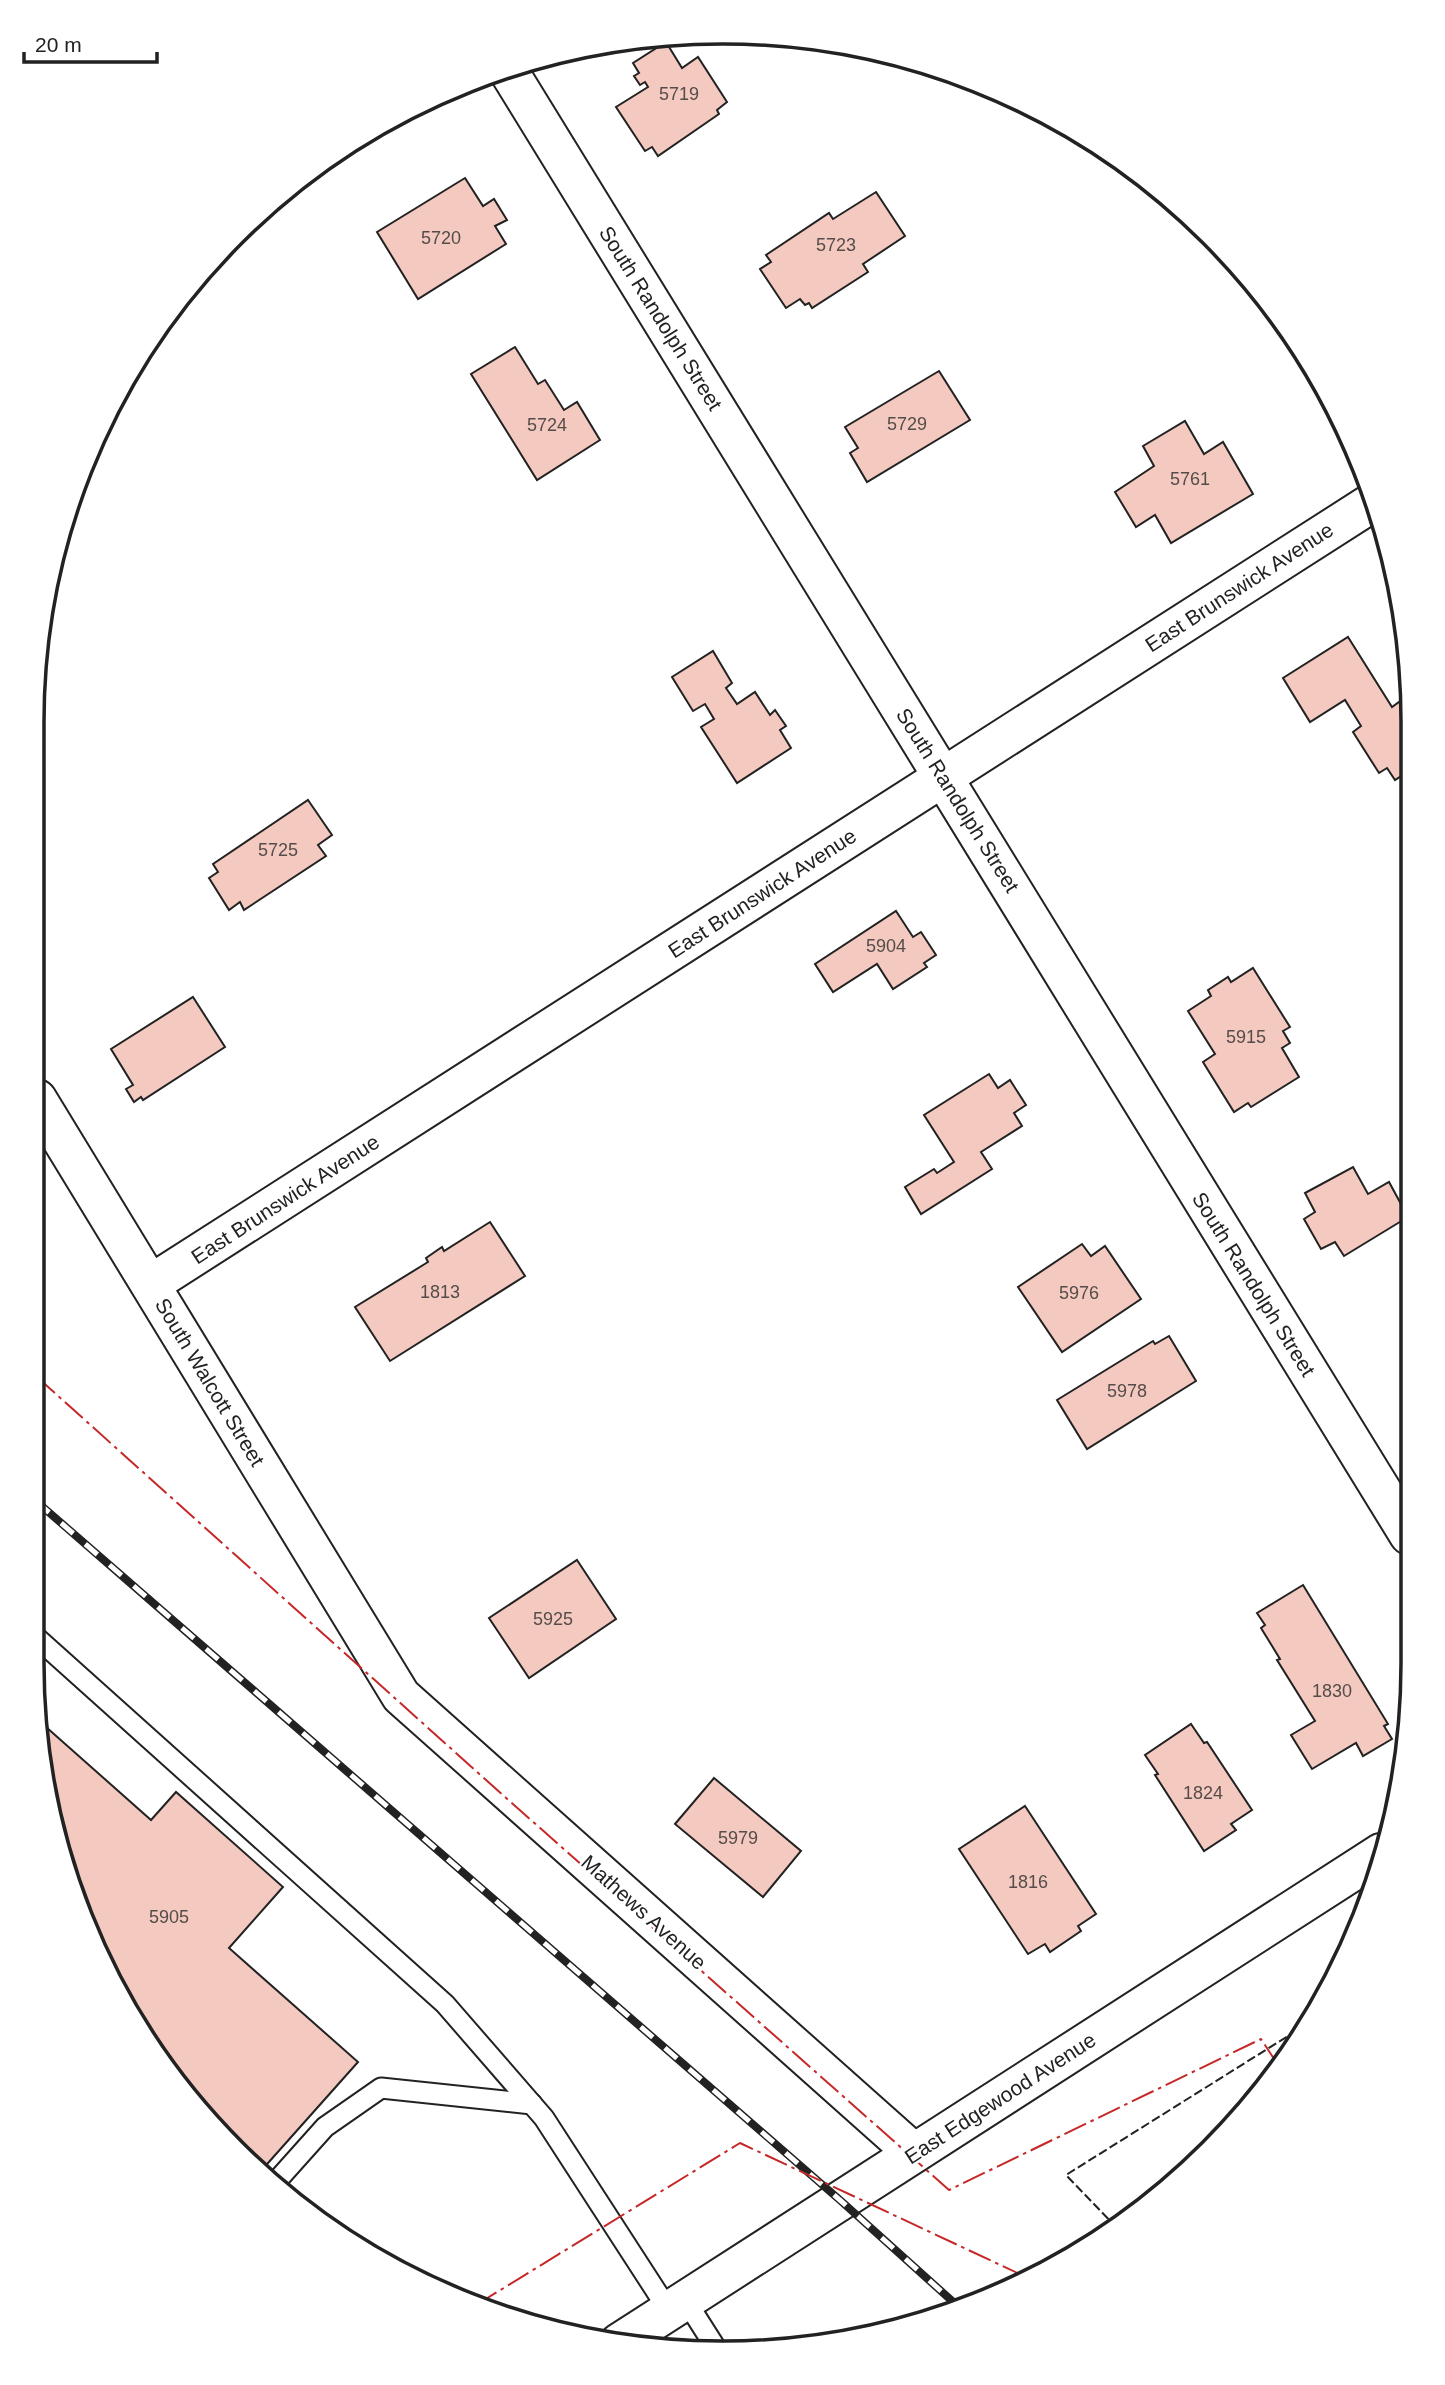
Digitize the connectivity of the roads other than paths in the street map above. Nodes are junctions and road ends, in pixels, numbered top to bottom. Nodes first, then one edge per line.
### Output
1 (512, 77) edge
2 (1366, 507) edge
3 (943, 776) junction
4 (44, 1110) edge
5 (151, 1284) junction
6 (1401, 1522) edge
7 (44, 1644) edge
8 (382, 1665) joint
9 (1372, 1859) edge
10 (532, 2104) junction
11 (914, 2153) junction
12 (280, 2177) edge
13 (677, 2306) junction
14 (632, 2335) edge
15 (708, 2341) edge

1 - 3 street, South Randolph Street
2 - 3 street, East Brunswick Avenue
3 - 5 street, East Brunswick Avenue
3 - 6 street, South Randolph Street
4 - 5 street, South Walcott Street
5 - 8 street, South Walcott Street
7 - 10 lane
8 - 11 street, Mathews Avenue
9 - 11 street, East Edgewood Avenue
10 - 12 lane
10 - 13 lane
11 - 13 street, East Edgewood Avenue
13 - 14 street, East Edgewood Avenue
13 - 15 lane

